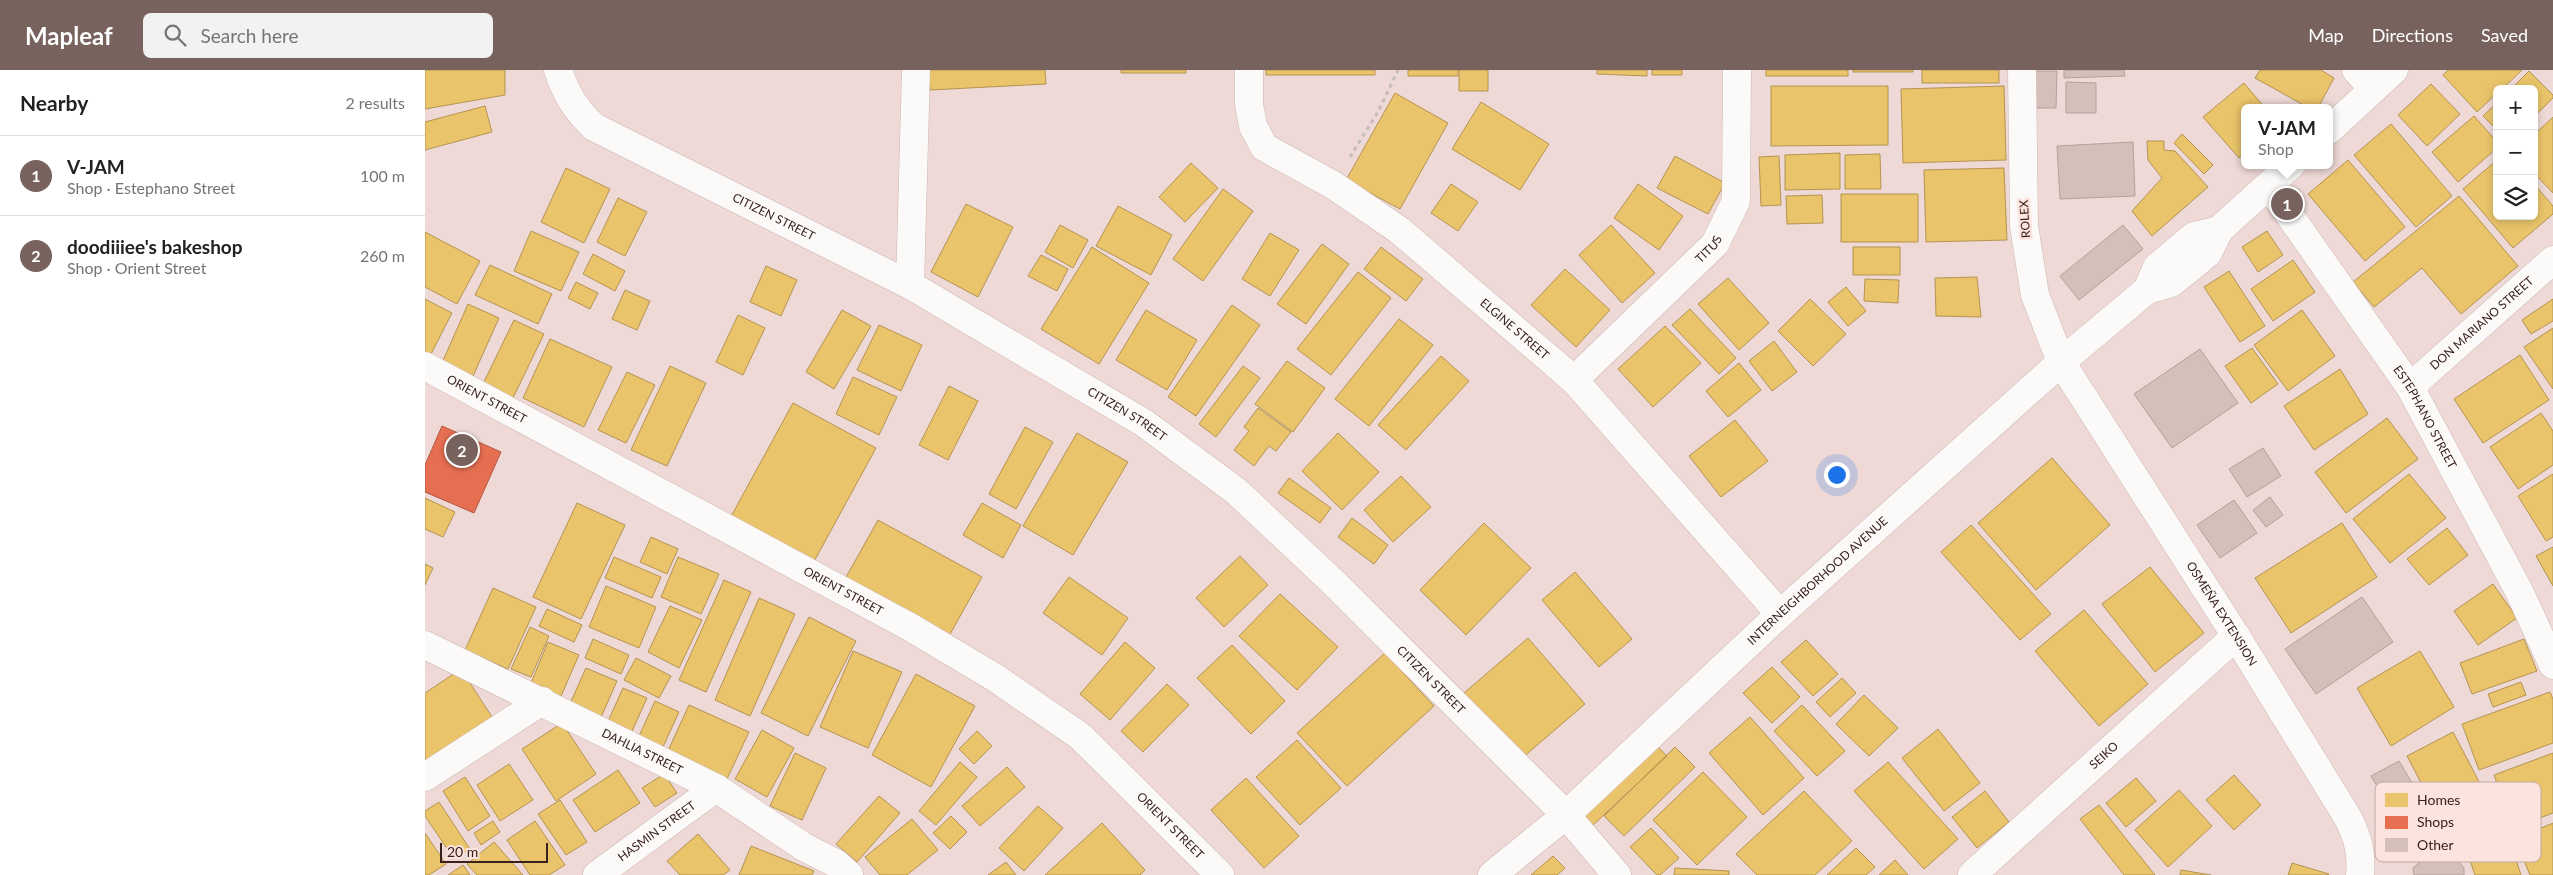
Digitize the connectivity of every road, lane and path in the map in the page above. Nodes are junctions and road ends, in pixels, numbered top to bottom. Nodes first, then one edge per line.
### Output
1 (558, 70) edge
2 (915, 70) edge
3 (1249, 70) edge
4 (1398, 70) edge
5 (1737, 70) edge
6 (2022, 70) edge
7 (2394, 70) edge
8 (2364, 79) edge
9 (2333, 124) edge
10 (2287, 169) edge
11 (1333, 185) junction
12 (2269, 186) junction
13 (2553, 260) edge
14 (910, 285) junction
15 (2061, 362) junction
16 (425, 366) edge
17 (1574, 380) junction
18 (2410, 387) junction
19 (1780, 614) junction
20 (2236, 636) junction
21 (425, 645) edge
22 (2553, 665) edge
23 (542, 702) junction
24 (425, 777) edge
25 (716, 788) junction
26 (1566, 815) junction
27 (839, 871) edge
28 (597, 875) edge
29 (1221, 875) edge
30 (1492, 875) edge
31 (1617, 875) edge
32 (1972, 875) edge
33 (2361, 875) edge

1 - 14 street, CITIZEN STREET
2 - 14 street
3 - 11 street, ELGINE STREET
4 - 11 path
5 - 17 street, TITUS
6 - 15 street, ROLEX
7 - 8 street
8 - 9 street
10 - 12 street
11 - 17 street, ELGINE STREET
12 - 15 street, INTERNEIGHBORHOOD AVENUE
12 - 18 street, ESTEPHANO STREET
13 - 18 street, DON MARIANO STREET
14 - 26 street, CITIZEN STREET
15 - 19 street, INTERNEIGHBORHOOD AVENUE
15 - 20 street, OSMEÑA EXTENSION
16 - 29 street, ORIENT STREET
17 - 19 street, ELGINE STREET
18 - 22 street, ESTEPHANO STREET
19 - 26 street, INTERNEIGHBORHOOD AVENUE
20 - 32 street, SEIKO
20 - 33 street, OSMEÑA EXTENSION
21 - 23 street, DAHLIA STREET
23 - 24 street
23 - 25 street, DAHLIA STREET
25 - 27 street, DAHLIA STREET
25 - 28 street, HASMIN STREET
26 - 30 street, INTERNEIGHBORHOOD AVENUE
26 - 31 street, CITIZEN STREET

